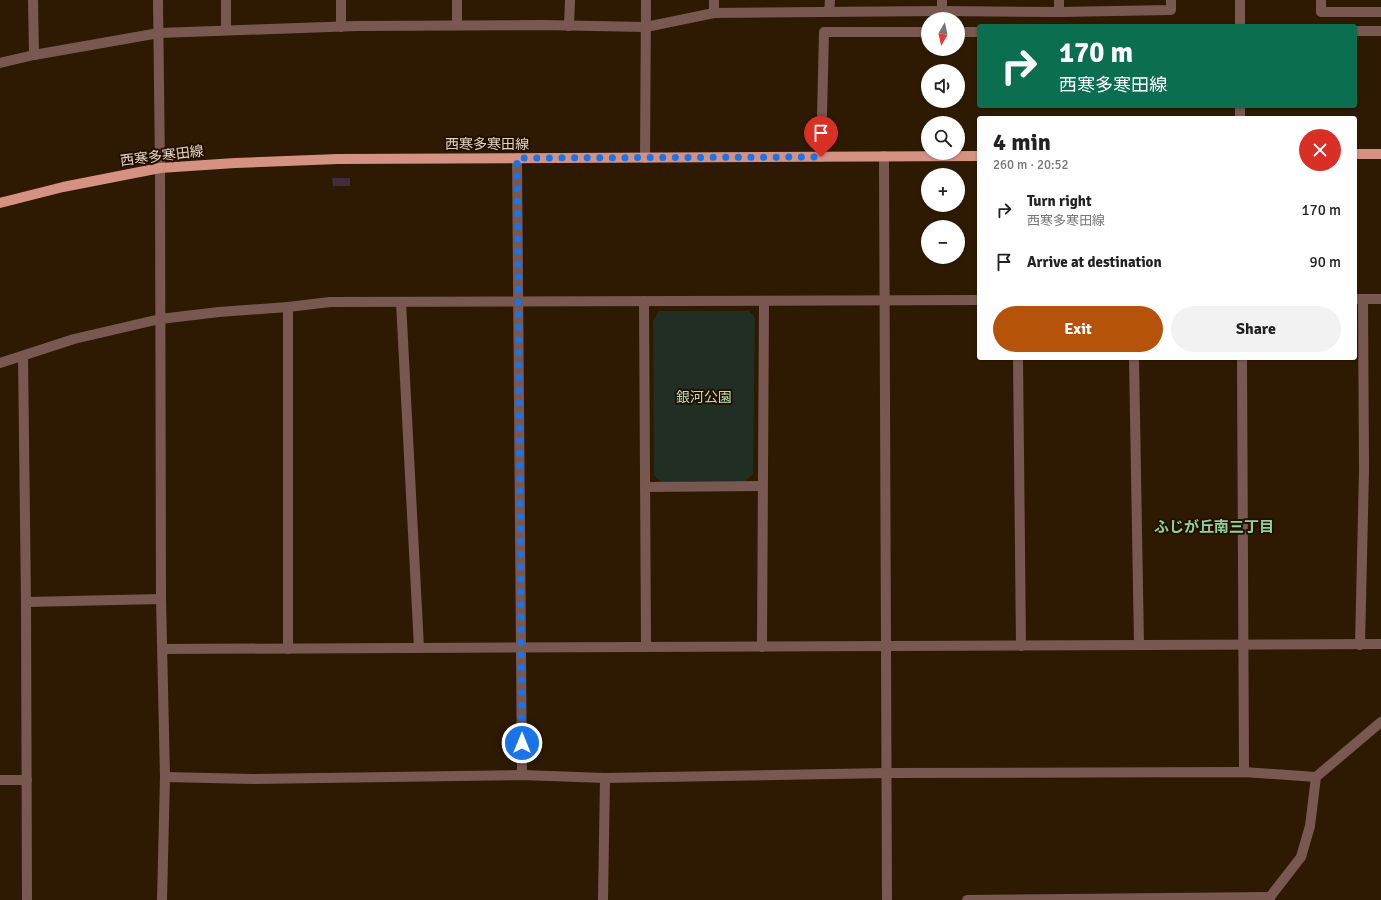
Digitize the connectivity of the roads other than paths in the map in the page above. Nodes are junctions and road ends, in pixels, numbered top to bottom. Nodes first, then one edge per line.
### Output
1 (34, 0) edge
2 (158, 0) edge
3 (226, 0) edge
4 (341, 0) edge
5 (457, 0) edge
6 (570, 0) edge
7 (646, 0) edge
8 (714, 0) edge
9 (830, 0) edge
10 (942, 0) edge
11 (1059, 0) edge
12 (1171, 0) edge
13 (1240, 0) edge
14 (1321, 0) edge
15 (942, 11) junction
16 (829, 12) junction
17 (1059, 12) junction
18 (1381, 12) edge
19 (714, 13) junction
20 (1240, 24) edge
21 (457, 25) junction
22 (569, 26) junction
23 (341, 27) junction
24 (646, 27) junction
25 (226, 30) junction
26 (1357, 31) edge
27 (1381, 31) edge
28 (921, 32) edge
29 (965, 32) edge
30 (977, 32) edge
31 (158, 33) junction
32 (34, 54) junction
33 (0, 63) edge
34 (1357, 154) edge
35 (1381, 154) edge
36 (884, 156) junction
37 (977, 156) edge
38 (821, 157) junction
39 (517, 158) junction
40 (645, 158) junction
41 (160, 168) junction
42 (0, 203) edge
43 (1359, 299) edge
44 (1381, 299) edge
45 (885, 300) junction
46 (977, 300) edge
47 (518, 301) junction
48 (644, 301) junction
49 (764, 301) junction
50 (401, 302) junction
51 (288, 308) junction
52 (160, 319) junction
53 (23, 356) junction
54 (1018, 360) edge
55 (1134, 360) edge
56 (1242, 360) edge
57 (0, 363) edge
58 (762, 486) junction
59 (645, 487) junction
60 (161, 599) junction
61 (26, 602) junction
62 (1360, 644) junction
63 (1381, 644) edge
64 (1139, 645) junction
65 (1244, 645) junction
66 (1021, 646) junction
67 (646, 647) junction
68 (762, 647) junction
69 (887, 647) junction
70 (419, 648) junction
71 (521, 648) junction
72 (162, 649) junction
73 (288, 649) junction
74 (1381, 722) edge
75 (1244, 772) junction
76 (888, 773) junction
77 (522, 775) junction
78 (1316, 776) junction
79 (165, 777) junction
80 (605, 778) junction
81 (0, 780) edge
82 (27, 780) junction
83 (1270, 898) edge
84 (27, 900) edge
85 (162, 900) edge
86 (603, 900) edge
87 (887, 900) edge
88 (966, 900) edge

1 - 32 street
2 - 31 street
3 - 25 street
4 - 23 street
5 - 21 street
6 - 22 street
7 - 24 street
8 - 19 street
9 - 16 street
10 - 15 street
11 - 17 street
12 - 17 street
13 - 20 street
14 - 18 street
15 - 16 street
15 - 17 street
16 - 19 street
19 - 24 street
21 - 22 street
21 - 23 street
22 - 24 street
23 - 25 street
24 - 40 street
25 - 31 street
26 - 27 street
28 - 38 street
29 - 30 street
31 - 32 street
31 - 41 street
32 - 33 street
34 - 35 main road
36 - 37 main road, 西寒多寒田線
36 - 38 main road, 西寒多寒田線
36 - 45 street
38 - 40 main road, 西寒多寒田線
39 - 40 main road, 西寒多寒田線
39 - 41 main road, 西寒多寒田線
39 - 47 street
41 - 42 main road, 西寒多寒田線
41 - 52 street
43 - 44 street
43 - 62 street
45 - 46 street
45 - 49 street
45 - 69 street
47 - 48 street
47 - 50 street
47 - 71 street
48 - 49 street
48 - 59 street
49 - 58 street
50 - 51 street
50 - 70 street
51 - 52 street
51 - 73 street
52 - 53 street
52 - 60 street
53 - 57 street
53 - 61 street
54 - 66 street
55 - 64 street
56 - 65 street
58 - 59 street
58 - 68 street
59 - 67 street
60 - 61 street
60 - 72 street
61 - 82 street
62 - 63 street
62 - 65 street
64 - 65 street
64 - 66 street
65 - 75 street
66 - 69 street
67 - 68 street
67 - 71 street
68 - 69 street
69 - 76 street
70 - 71 street
70 - 73 street
71 - 77 street
72 - 73 street
72 - 79 street
74 - 78 street
75 - 76 street
75 - 78 street
76 - 80 street
76 - 87 street
77 - 79 street
77 - 80 street
78 - 83 street
79 - 85 street
80 - 86 street
81 - 82 street
82 - 84 street
83 - 88 street

